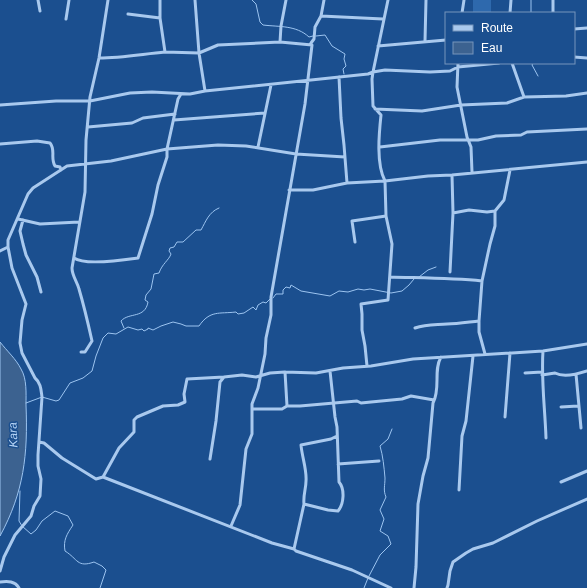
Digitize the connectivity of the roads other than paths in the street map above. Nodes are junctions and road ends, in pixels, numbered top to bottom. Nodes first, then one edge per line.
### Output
1 (38, 0) edge
2 (69, 0) edge
3 (108, 0) edge
4 (160, 0) edge
5 (195, 0) edge
6 (286, 0) edge
7 (324, 0) edge
8 (388, 0) edge
9 (426, 0) edge
10 (464, 0) edge
11 (511, 0) edge
12 (553, 0) edge
13 (40, 11) dead end
14 (462, 12) edge
15 (510, 12) edge
16 (553, 12) edge
17 (128, 14) dead end
18 (321, 16) junction
19 (160, 18) junction
20 (383, 18) junction
21 (66, 19) dead end
22 (587, 28) edge
23 (575, 29) edge
24 (445, 40) edge
25 (425, 41) junction
26 (280, 42) junction
27 (312, 45) junction
28 (378, 46) junction
29 (165, 52) junction
30 (199, 52) junction
31 (575, 57) edge
32 (99, 58) junction
33 (587, 58) edge
34 (489, 64) edge
35 (512, 64) edge
36 (458, 67) junction
37 (373, 72) junction
38 (339, 76) junction
39 (308, 80) junction
40 (271, 85) junction
41 (205, 91) junction
42 (587, 93) edge
43 (181, 94) junction
44 (524, 97) junction
45 (90, 101) junction
46 (0, 105) edge
47 (461, 105) junction
48 (375, 109) junction
49 (265, 113) junction
50 (175, 114) junction
51 (174, 120) junction
52 (88, 127) junction
53 (587, 129) edge
54 (469, 140) junction
55 (0, 144) edge
56 (258, 147) junction
57 (380, 147) junction
58 (167, 149) junction
59 (296, 154) junction
60 (345, 157) junction
61 (587, 162) edge
62 (86, 164) junction
63 (61, 170) junction
64 (510, 170) junction
65 (472, 172) junction
66 (452, 175) junction
67 (385, 181) junction
68 (347, 183) junction
69 (290, 190) junction
70 (495, 211) junction
71 (453, 213) junction
72 (386, 216) junction
73 (18, 218) junction
74 (23, 220) junction
75 (80, 222) junction
76 (355, 242) dead end
77 (8, 247) junction
78 (0, 251) edge
79 (74, 258) junction
80 (450, 272) dead end
81 (390, 277) junction
82 (482, 280) junction
83 (41, 292) dead end
84 (479, 320) junction
85 (415, 328) dead end
86 (587, 344) edge
87 (543, 350) junction
88 (81, 352) dead end
89 (510, 353) junction
90 (485, 354) junction
91 (473, 356) junction
92 (441, 357) junction
93 (367, 366) junction
94 (330, 371) junction
95 (587, 371) edge
96 (285, 372) junction
97 (525, 373) dead end
98 (542, 373) junction
99 (576, 374) junction
100 (261, 375) junction
101 (224, 377) junction
102 (434, 400) junction
103 (334, 402) junction
104 (286, 406) junction
105 (578, 406) junction
106 (561, 407) dead end
107 (252, 409) junction
108 (505, 416) dead end
109 (581, 428) dead end
110 (337, 436) junction
111 (546, 438) dead end
112 (39, 442) junction
113 (210, 458) dead end
114 (379, 461) dead end
115 (338, 464) junction
116 (587, 471) edge
117 (103, 477) junction
118 (561, 482) dead end
119 (459, 490) dead end
120 (587, 499) edge
121 (304, 504) junction
122 (232, 526) junction
123 (294, 549) junction
124 (0, 571) edge
125 (0, 582) edge
126 (19, 588) edge
127 (391, 588) edge
128 (414, 588) edge
129 (447, 588) edge

1 - 13 street
2 - 21 street
3 - 32 street
4 - 19 street
5 - 30 street
6 - 26 street
7 - 18 street
8 - 20 street
9 - 25 street
10 - 14 street
11 - 15 street
12 - 16 street
17 - 19 street
18 - 20 street
18 - 27 street
19 - 29 street
20 - 28 street
22 - 23 street
24 - 25 street
25 - 28 street
26 - 27 street
26 - 30 street
27 - 39 street
28 - 37 street
29 - 30 street
29 - 32 street
30 - 41 street
31 - 33 street
32 - 45 street
34 - 36 street
35 - 44 street
36 - 37 street
36 - 47 street
37 - 38 street
37 - 48 street
38 - 39 street
38 - 60 street
39 - 40 street
39 - 59 street
40 - 41 street
40 - 49 street
41 - 43 street
42 - 44 street
43 - 45 street
43 - 50 street
44 - 47 street
45 - 46 street
45 - 52 street
47 - 48 street
47 - 54 street
48 - 57 street
49 - 51 street
49 - 56 street
50 - 51 street
50 - 52 street
51 - 58 street
52 - 62 street
53 - 54 street
54 - 57 street
54 - 65 street
55 - 63 street
56 - 58 street
56 - 59 street
57 - 67 street
58 - 62 street
58 - 79 street
59 - 60 street
59 - 69 street
60 - 68 street
61 - 64 street
62 - 63 street
62 - 75 street
63 - 73 street
64 - 65 street
64 - 70 street
65 - 66 street
66 - 67 street
66 - 71 street
67 - 68 street
67 - 72 street
68 - 69 street
69 - 100 street
70 - 71 street
70 - 82 street
71 - 80 street
72 - 76 street
72 - 81 street
73 - 74 street
73 - 77 street
74 - 75 street
74 - 83 street
75 - 79 street
77 - 78 street
77 - 112 street
79 - 88 street
81 - 82 street
81 - 93 street
82 - 84 street
84 - 85 street
84 - 90 street
86 - 87 street
87 - 89 street
87 - 98 street
89 - 90 street
89 - 108 street
90 - 91 street
91 - 92 street
91 - 119 street
92 - 93 street
92 - 102 street
93 - 94 street
94 - 96 street
94 - 103 street
95 - 99 street
96 - 100 street
96 - 104 street
97 - 98 street
98 - 99 street
98 - 111 street
99 - 105 street
100 - 101 street
100 - 107 street
101 - 113 street
101 - 117 street
102 - 103 street
102 - 128 street
103 - 104 street
103 - 110 street
104 - 107 street
105 - 106 street
105 - 109 street
107 - 122 street
110 - 115 street
110 - 121 street
112 - 117 street
112 - 124 street
114 - 115 street
115 - 121 street
116 - 118 street
117 - 122 street
120 - 129 street
121 - 123 street
122 - 123 street
123 - 127 street
125 - 126 street

